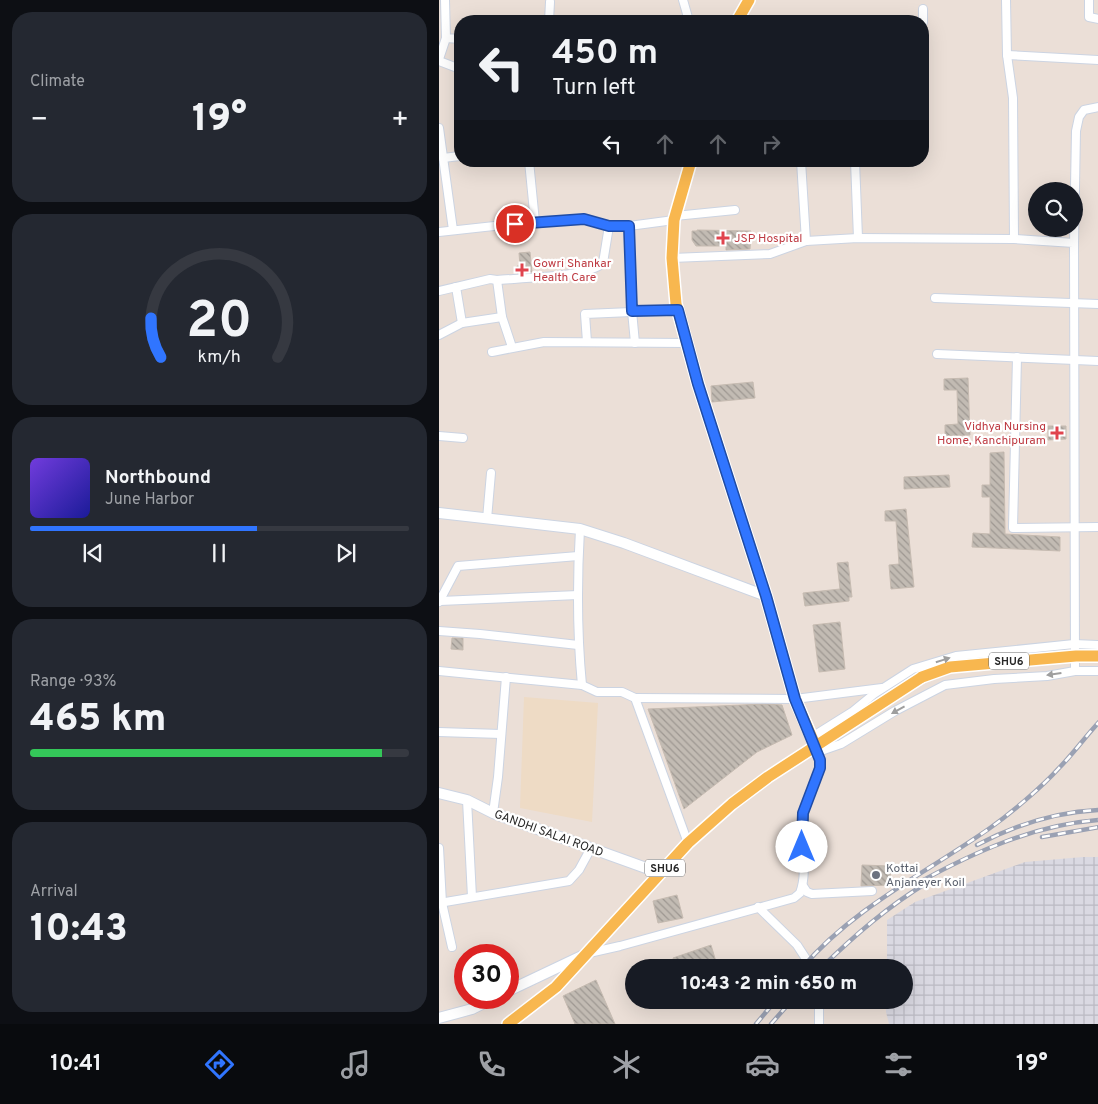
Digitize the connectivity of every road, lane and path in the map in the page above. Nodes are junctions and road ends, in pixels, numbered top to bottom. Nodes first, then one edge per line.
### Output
1 (445, 0) edge
2 (683, 0) edge
3 (749, 0) edge
4 (1006, 0) edge
5 (1089, 0) edge
6 (550, 2) dead end
7 (923, 9) dead end
8 (549, 15) edge
9 (687, 15) edge
10 (740, 15) edge
11 (923, 15) edge
12 (1098, 19) edge
13 (446, 38) junction
14 (454, 39) edge
15 (1007, 55) junction
16 (439, 60) edge
17 (1098, 60) edge
18 (454, 66) edge
19 (1098, 107) edge
20 (439, 128) edge
21 (454, 157) edge
22 (443, 158) junction
23 (530, 167) edge
24 (689, 167) edge
25 (801, 167) edge
26 (855, 167) edge
27 (735, 210) dead end
28 (675, 218) junction
29 (535, 222) junction
30 (609, 226) junction
31 (629, 226) junction
32 (453, 230) junction
33 (439, 232) edge
34 (858, 238) junction
35 (1014, 239) junction
36 (806, 242) junction
37 (1074, 243) junction
38 (672, 258) junction
39 (497, 280) junction
40 (456, 287) junction
41 (439, 292) edge
42 (935, 298) dead end
43 (1074, 304) junction
44 (1098, 304) edge
45 (678, 310) junction
46 (632, 311) junction
47 (502, 317) junction
48 (462, 323) junction
49 (439, 335) edge
50 (587, 342) junction
51 (635, 343) junction
52 (687, 343) junction
53 (512, 347) junction
54 (492, 352) dead end
55 (937, 354) dead end
56 (1017, 358) junction
57 (1074, 360) junction
58 (1098, 360) edge
59 (439, 436) edge
60 (463, 438) dead end
61 (491, 473) dead end
62 (439, 513) edge
63 (487, 519) junction
64 (1075, 527) junction
65 (1098, 527) edge
66 (580, 529) junction
67 (578, 556) junction
68 (578, 595) junction
69 (766, 596) junction
70 (439, 602) edge
71 (439, 632) edge
72 (578, 644) junction
73 (1074, 644) junction
74 (1098, 645) edge
75 (1098, 656) edge
76 (439, 671) edge
77 (1075, 671) junction
78 (1098, 671) edge
79 (506, 677) junction
80 (582, 685) junction
81 (884, 688) junction
82 (635, 698) junction
83 (795, 699) junction
84 (439, 732) edge
85 (501, 734) junction
86 (815, 746) junction
87 (439, 793) edge
88 (467, 800) junction
89 (493, 813) junction
90 (688, 843) junction
91 (439, 848) edge
92 (591, 848) junction
93 (660, 874) junction
94 (803, 886) junction
95 (872, 891) dead end
96 (472, 898) junction
97 (441, 903) edge
98 (758, 907) junction
99 (451, 947) dead end
100 (589, 953) junction
101 (806, 959) edge
102 (519, 985) edge
103 (472, 1009) edge
104 (819, 1009) edge
105 (439, 1018) edge
106 (508, 1024) edge
107 (819, 1024) edge

1 - 13 street
2 - 9 street
3 - 10 main road
4 - 15 street
5 - 12 street
6 - 8 street
7 - 11 street
13 - 14 street
13 - 16 street
15 - 17 street
15 - 35 street
16 - 18 street
19 - 37 street
20 - 22 street
21 - 22 street
22 - 32 street
23 - 29 street
24 - 28 main road
25 - 36 street
26 - 34 street
27 - 28 street
28 - 31 street
28 - 38 main road
29 - 30 street
29 - 32 street
30 - 31 street
30 - 39 street
31 - 46 street
32 - 33 street
34 - 35 street
34 - 36 street
35 - 37 street
36 - 38 street
37 - 43 street
38 - 45 main road
39 - 40 street
39 - 47 street
40 - 41 street
40 - 48 street
42 - 43 street
43 - 44 street
43 - 57 street
45 - 46 street
45 - 52 main road
46 - 50 street
46 - 51 street
47 - 48 street
47 - 53 street
48 - 49 street
50 - 51 street
50 - 53 street
51 - 52 street
52 - 69 main road
53 - 54 street
55 - 56 street
56 - 57 street
56 - 64 street
57 - 58 street
57 - 64 street
59 - 60 street
61 - 63 street
62 - 63 street
63 - 66 street
64 - 65 street
64 - 73 street
66 - 67 street
66 - 69 street
67 - 68 street
67 - 70 street
68 - 70 street
68 - 72 street
69 - 83 main road
71 - 72 street
72 - 80 street
73 - 74 street
73 - 77 street
81 -> 73 street
75 - 86 main road, SHU6, bridge
76 - 79 street
77 - 78 street
77 -> 86 street
79 - 80 street
79 - 85 street
80 - 82 street
81 - 83 street
81 - 86 street
82 - 83 street
82 - 90 street
83 - 86 main road
84 - 85 street
85 - 89 street
86 - 90 main road, SHU6
86 - 94 street
87 - 88 street, GANDHI SALAI ROAD
88 - 89 street, GANDHI SALAI ROAD
88 - 96 street
89 - 92 street, GANDHI SALAI ROAD
90 - 93 main road, SHU6
91 - 97 street
92 - 93 street, GANDHI SALAI ROAD
92 - 96 street
93 - 100 main road, SHU6
94 - 95 street
94 - 98 street
96 - 97 street
97 - 99 street
98 - 100 street
98 - 101 street
100 - 102 street
100 - 106 main road, SHU6
103 - 105 street
104 - 107 street

